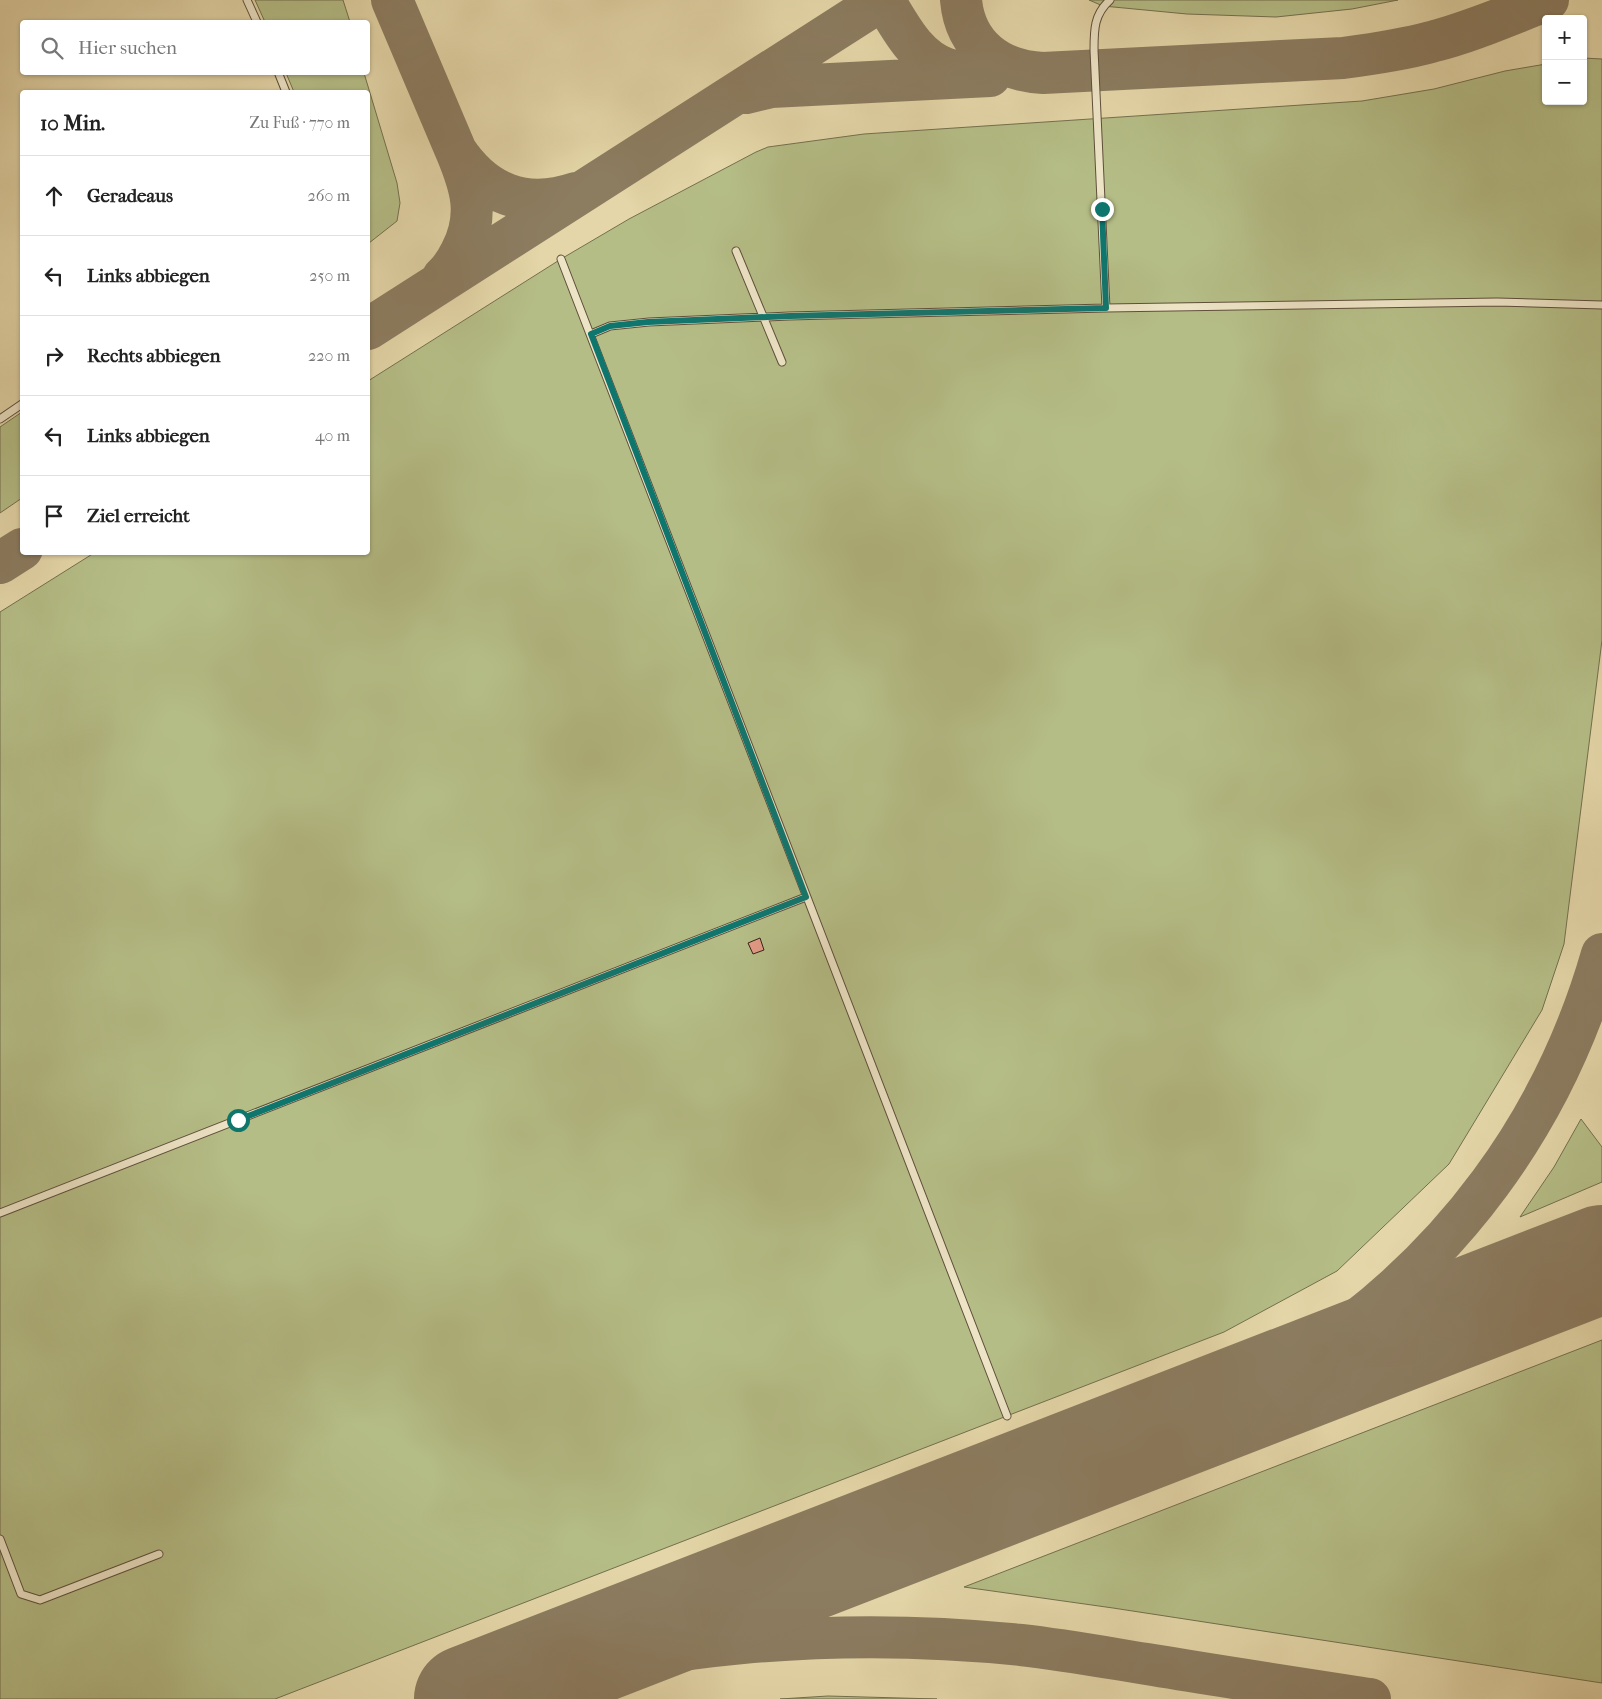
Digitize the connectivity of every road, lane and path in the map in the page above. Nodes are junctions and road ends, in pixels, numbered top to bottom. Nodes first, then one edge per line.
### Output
1 (247, 0) edge
2 (1110, 0) edge
3 (256, 20) edge
4 (279, 75) edge
5 (285, 90) edge
6 (736, 250) dead end
7 (562, 259) dead end
8 (1602, 305) edge
9 (1106, 308) junction
10 (764, 317) junction
11 (591, 334) junction
12 (782, 362) dead end
13 (20, 405) edge
14 (0, 419) edge
15 (806, 897) junction
16 (0, 1213) edge
17 (1007, 1416) dead end
18 (0, 1539) edge
19 (159, 1554) dead end

1 - 3 lane
2 - 9 lane
4 - 5 lane
6 - 10 lane
7 - 11 lane
8 - 9 lane
9 - 10 lane
10 - 11 lane
10 - 12 lane
11 - 15 lane
13 - 14 lane
15 - 16 lane
15 - 17 lane
18 - 19 lane

